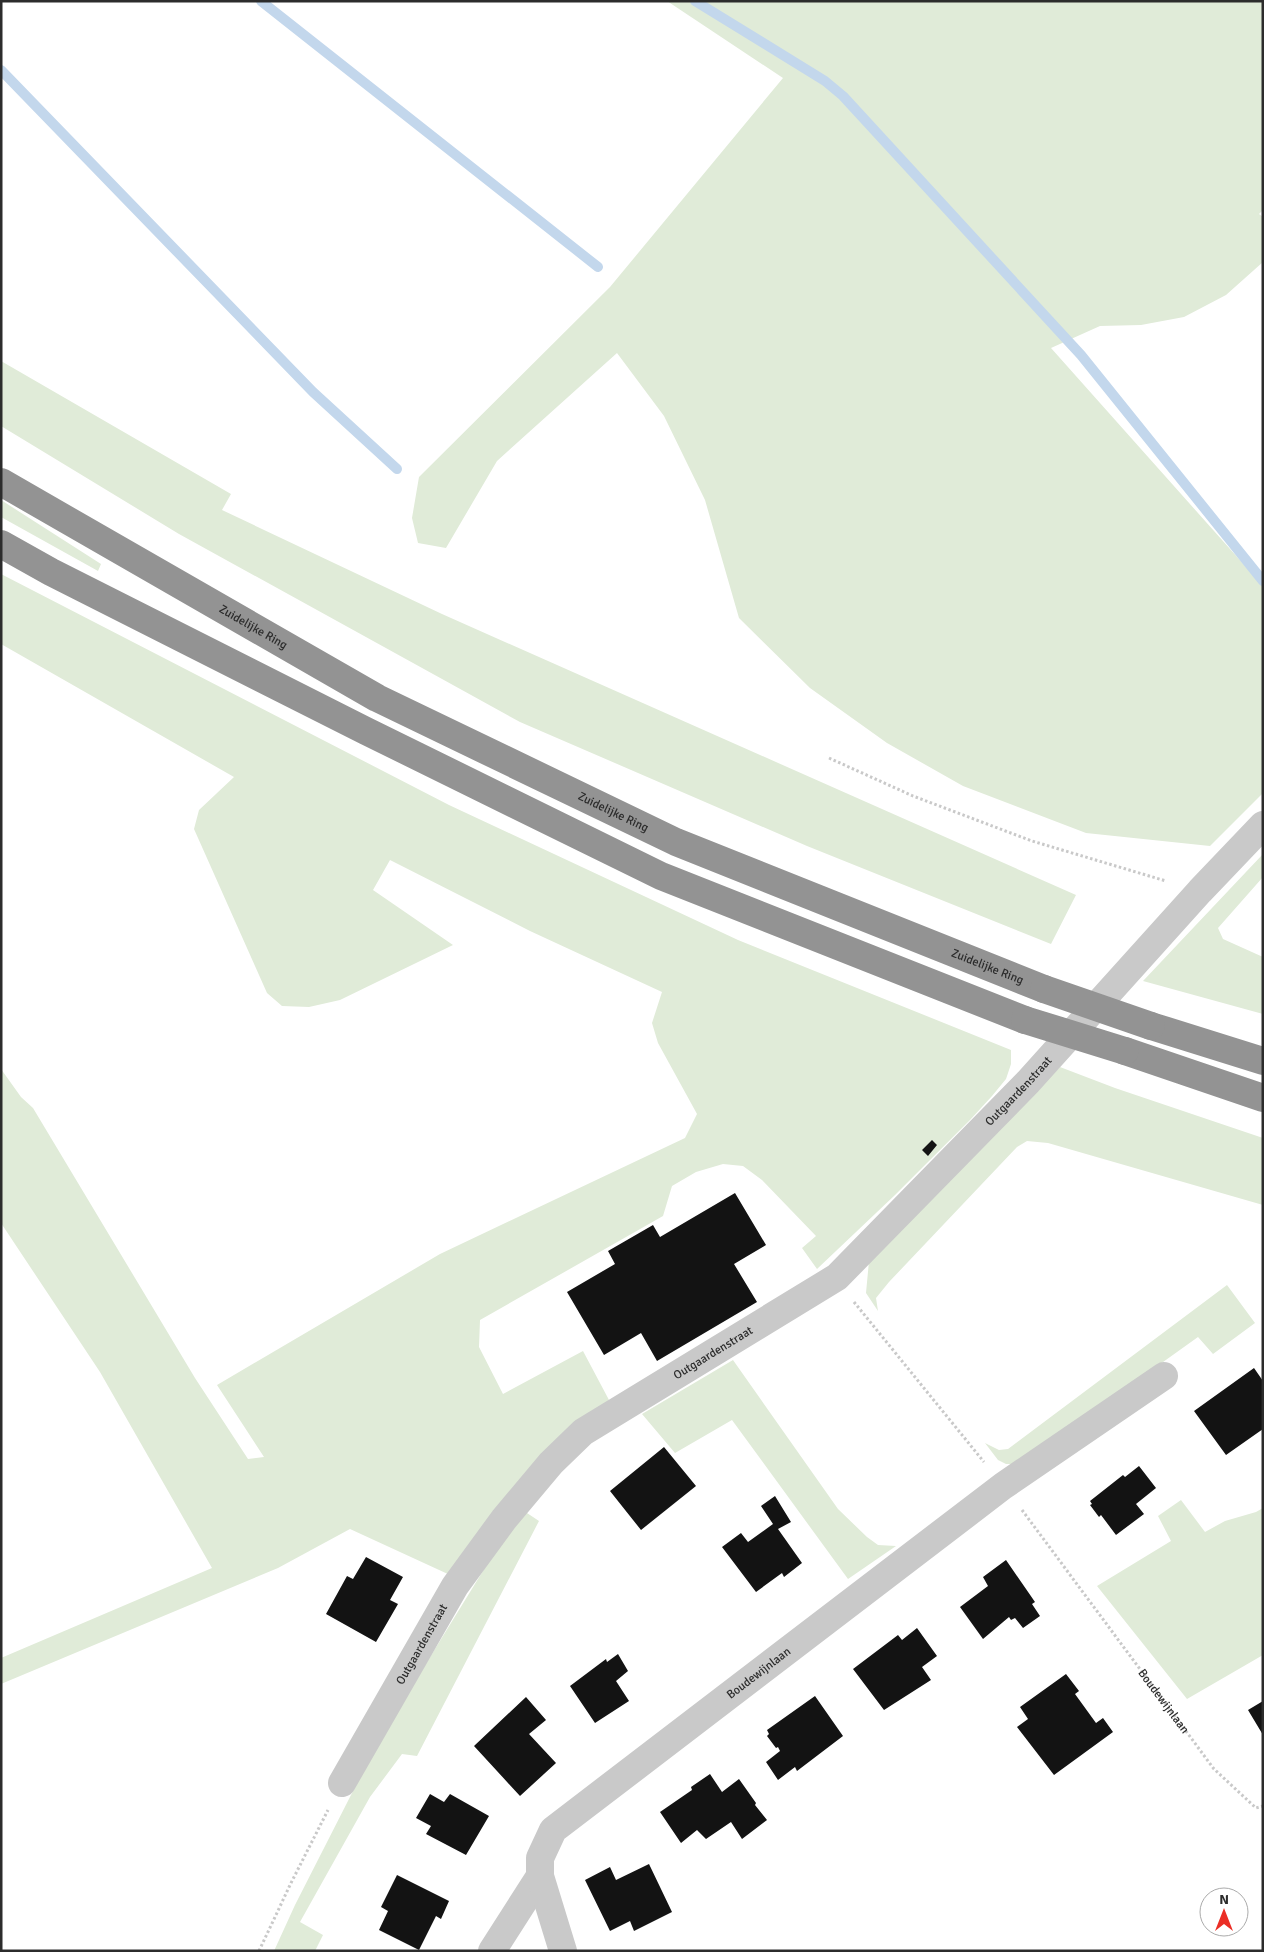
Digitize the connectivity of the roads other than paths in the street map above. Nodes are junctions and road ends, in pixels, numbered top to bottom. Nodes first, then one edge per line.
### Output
1 (1, 482) edge
2 (1, 544) edge
3 (1263, 825) edge
4 (1263, 1061) edge
5 (1263, 1098) edge
6 (1164, 1376) dead end
7 (342, 1783) road end
8 (540, 1876) junction
9 (492, 1951) edge
10 (563, 1951) edge

1 - 4 highway, Zuidelijke Ring, bridge
2 - 5 highway, bridge
3 - 7 street, Outgaardenstraat
6 - 8 street, Boudewijnlaan
8 - 9 street, Boudewijnlaan
8 - 10 street, Boudewijnlaan

